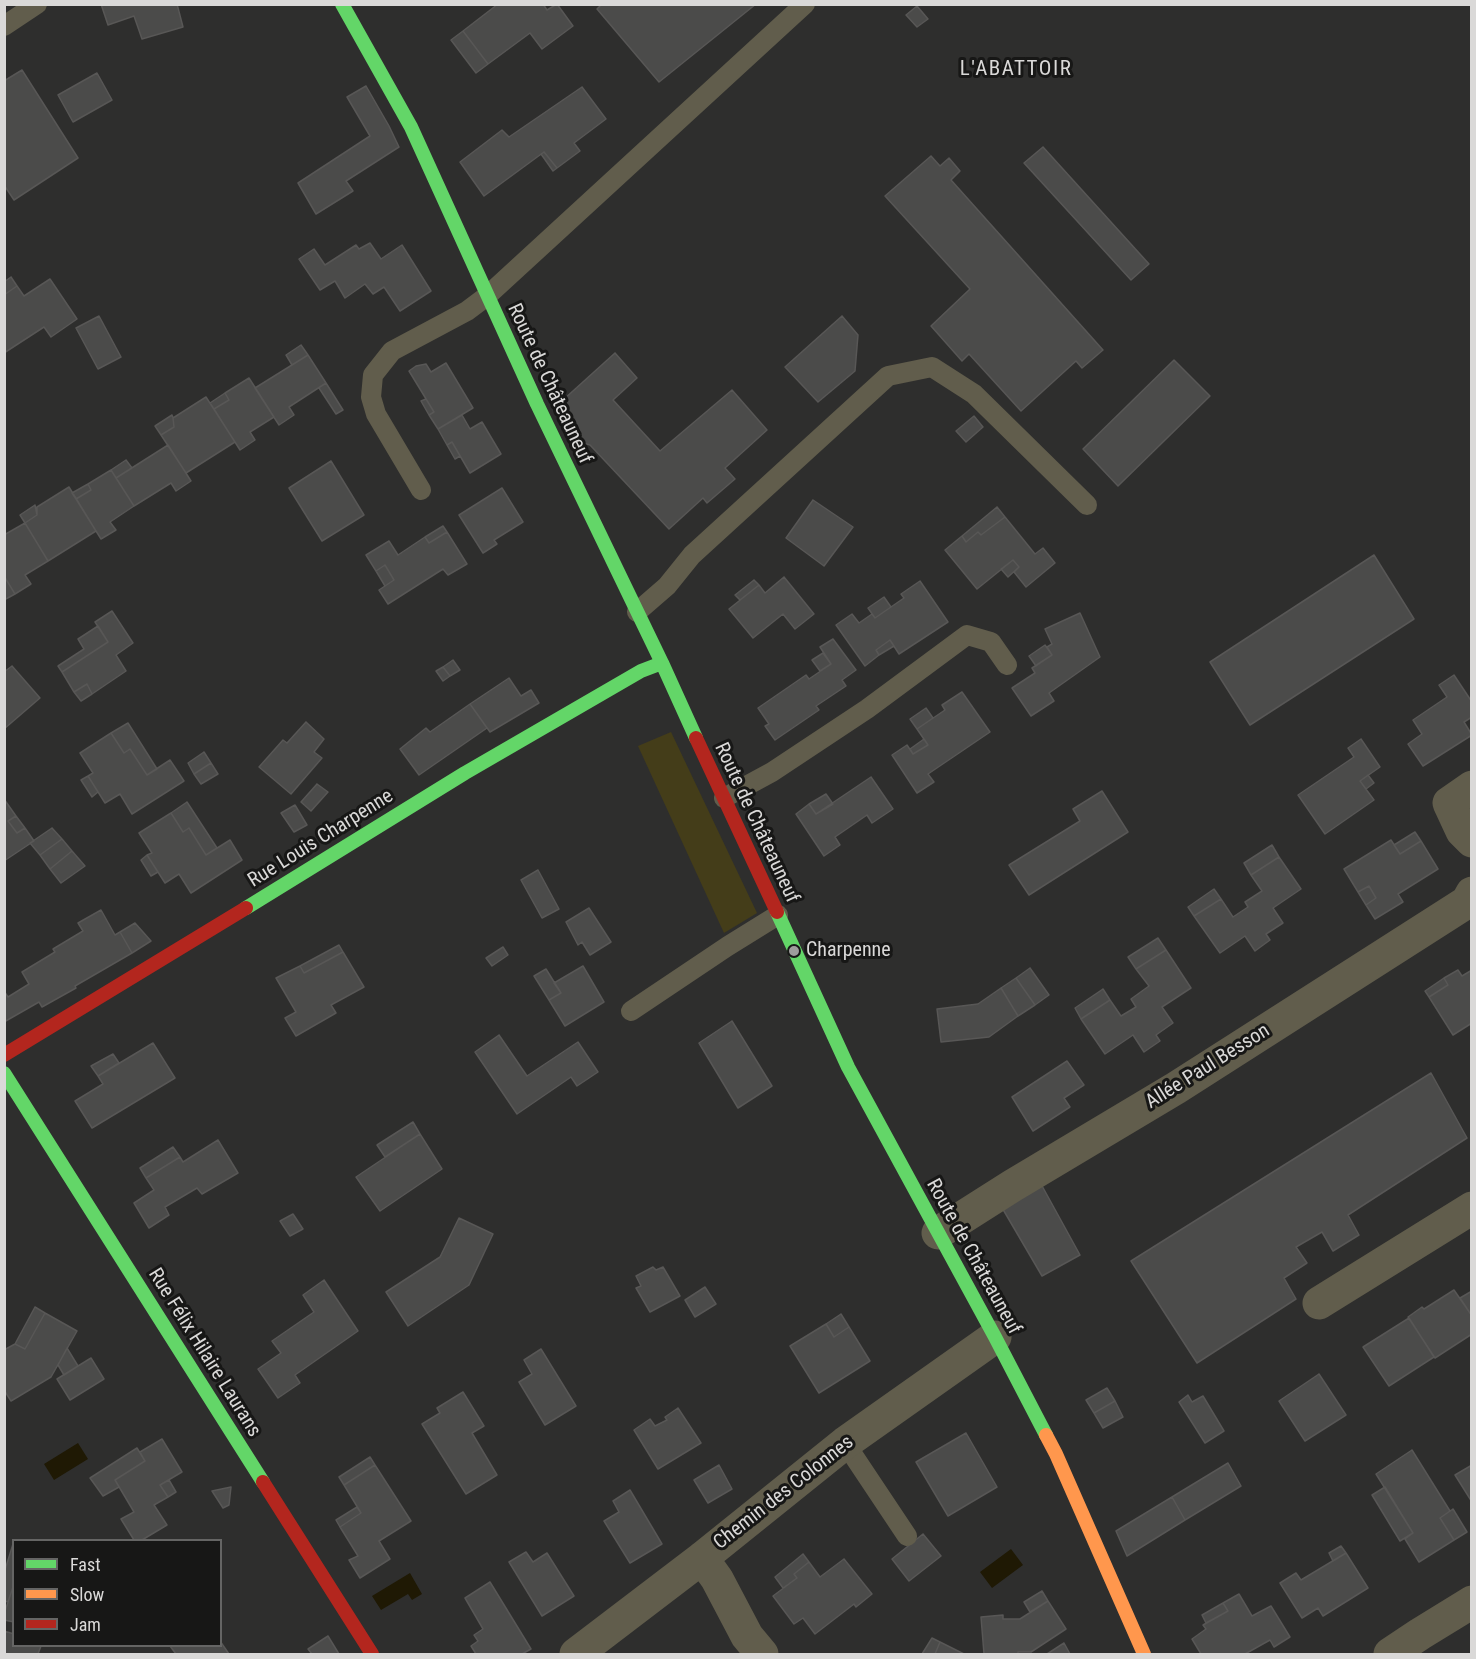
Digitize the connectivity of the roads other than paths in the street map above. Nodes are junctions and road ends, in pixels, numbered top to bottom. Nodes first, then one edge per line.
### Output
1 (38, 4) edge
2 (342, 4) edge
3 (805, 4) edge
4 (4, 26) edge
5 (487, 296) junction
6 (421, 490) dead end
7 (1087, 506) dead end
8 (637, 612) junction
9 (662, 663) junction
10 (1007, 664) dead end
11 (1472, 787) edge
12 (724, 798) junction
13 (1472, 841) edge
14 (1472, 893) edge
15 (777, 915) junction
16 (631, 1011) dead end
17 (4, 1055) edge
18 (4, 1073) edge
19 (1472, 1208) edge
20 (938, 1233) junction
21 (1319, 1303) dead end
22 (996, 1337) junction
23 (846, 1443) junction
24 (907, 1536) dead end
25 (702, 1558) junction
26 (1472, 1602) edge
27 (372, 1654) edge
28 (576, 1654) edge
29 (762, 1654) edge
30 (1144, 1654) edge
31 (1390, 1654) edge

1 - 4 lane
2 - 5 main road, Route de Châteauneuf
3 - 5 lane
5 - 6 lane
5 - 8 main road, Route de Châteauneuf
7 - 8 lane
8 - 9 main road, Route de Châteauneuf
9 - 12 main road, Route de Châteauneuf
9 - 17 main road, Rue Louis Charpenne
10 - 12 lane
11 - 13 street
12 - 15 main road, Route de Châteauneuf
14 - 20 street, Allée Paul Besson
15 - 16 lane
15 - 20 main road, Route de Châteauneuf
18 - 27 main road, Rue Félix Hilaire Laurans
19 - 21 street
20 - 22 main road, Route de Châteauneuf
22 - 23 street, Chemin des Colonnes
22 - 30 main road, Route de Châteauneuf
23 - 24 lane
23 - 25 street, Chemin des Colonnes
25 - 28 street, Chemin des Colonnes
25 - 29 street
26 - 31 street

